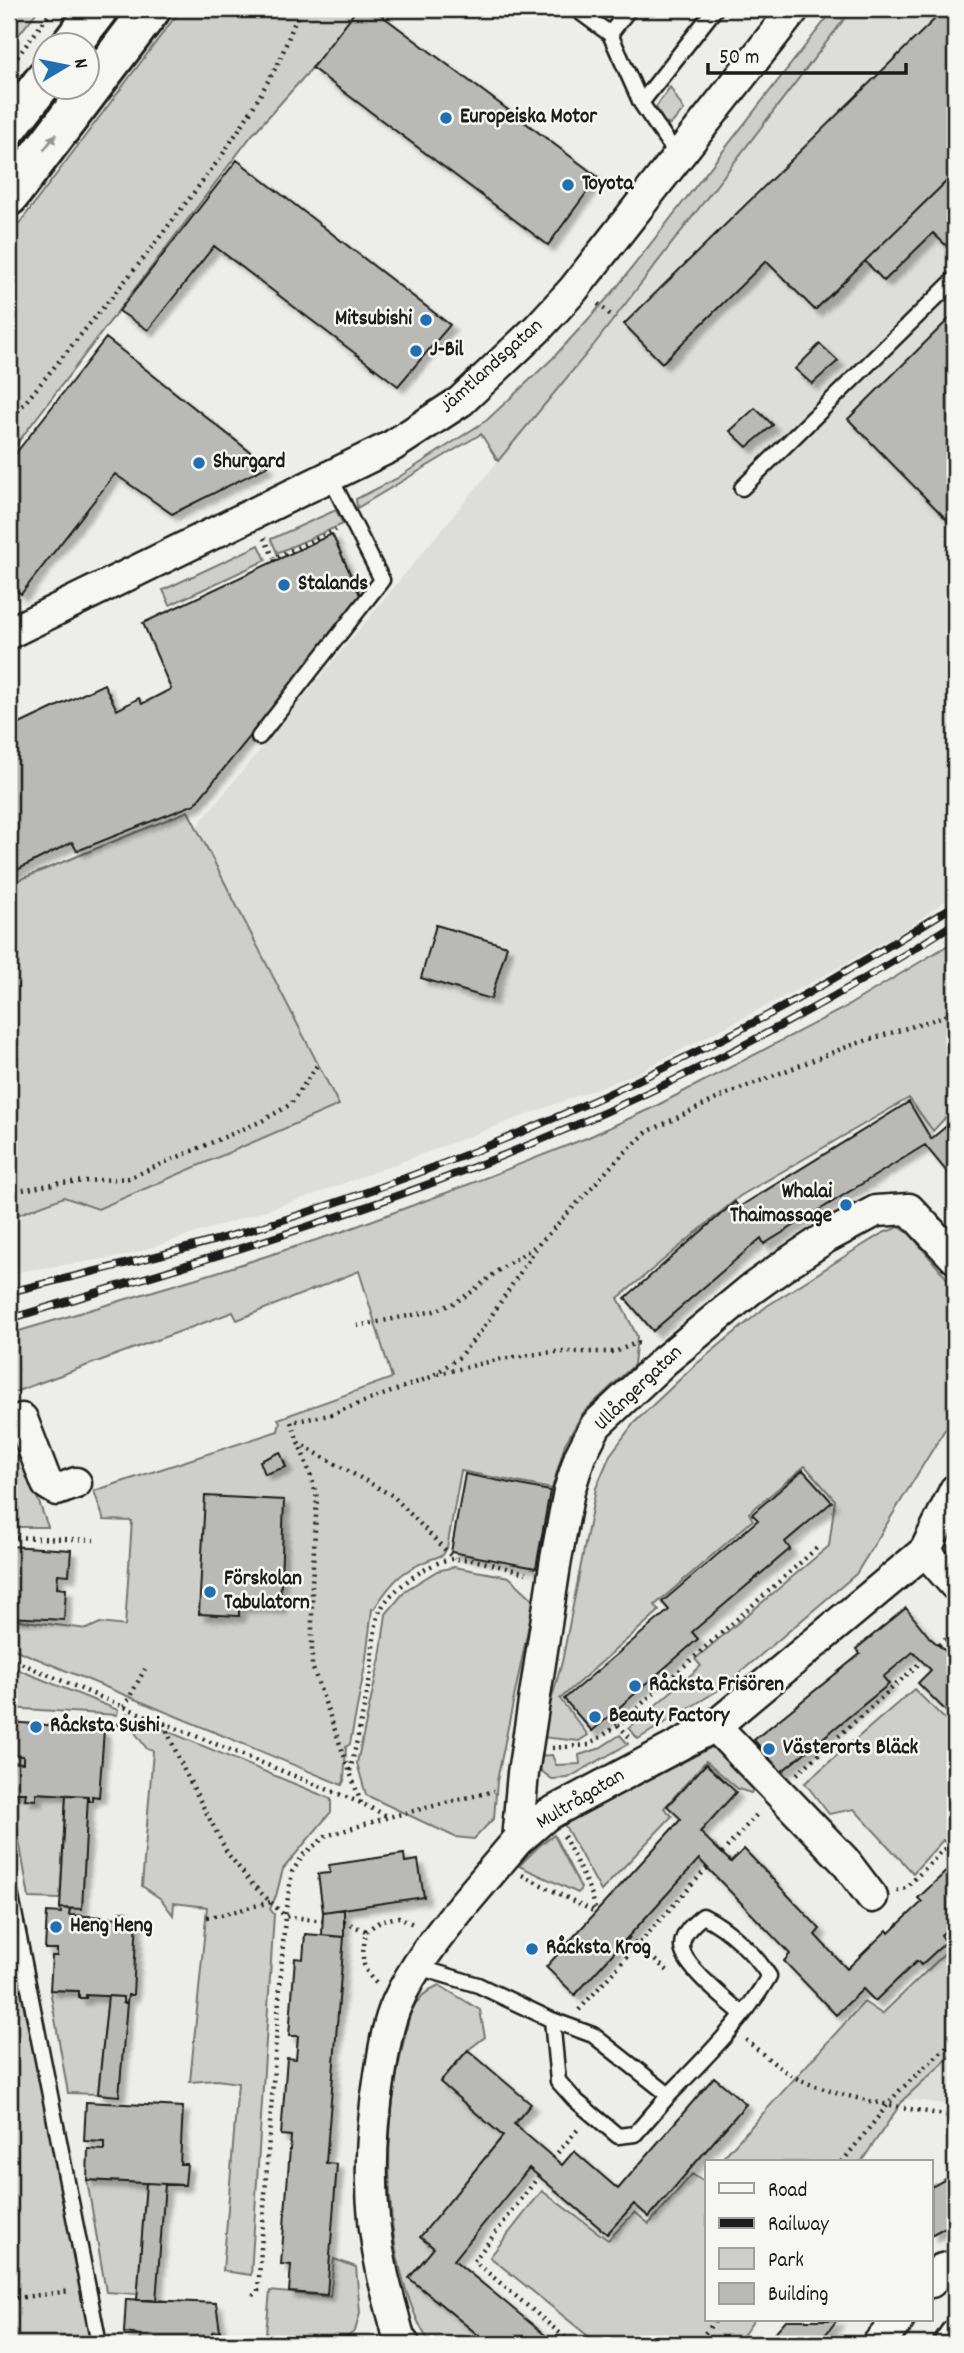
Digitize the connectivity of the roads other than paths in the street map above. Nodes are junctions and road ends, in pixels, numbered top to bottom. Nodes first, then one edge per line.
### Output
1 (98, 9) edge
2 (151, 9) edge
3 (576, 9) edge
4 (629, 9) edge
5 (715, 9) edge
6 (794, 9) edge
7 (81, 32) edge
8 (611, 34) junction
9 (32, 96) edge
10 (641, 103) junction
11 (9, 126) edge
12 (679, 155) junction
13 (9, 196) edge
14 (955, 279) edge
15 (330, 477) junction
16 (743, 488) dead end
17 (9, 633) edge
18 (260, 737) dead end
19 (955, 1258) edge
20 (9, 1423) edge
21 (76, 1483) dead end
22 (955, 1490) edge
23 (925, 1551) junction
24 (955, 1585) edge
25 (715, 1726) junction
26 (515, 1856) junction
27 (9, 1887) edge
28 (872, 1897) road end
29 (418, 1967) junction
30 (742, 2014) junction
31 (559, 2022) junction
32 (669, 2095) junction
33 (955, 2266) edge
34 (932, 2281) edge
35 (897, 2322) edge
36 (955, 2335) edge
37 (398, 2342) edge
38 (99, 2344) edge
39 (878, 2344) edge
40 (949, 2344) edge

1 - 7 main road
13 -> 2 main road
3 - 8 lane
4 - 8 lane
5 - 10 lane
6 - 12 street, Jämtlandsgatan
8 - 10 lane
9 - 11 main road
10 - 12 lane
12 - 15 street, Jämtlandsgatan
14 - 16 lane
15 - 17 street, Jämtlandsgatan
15 - 18 lane
19 - 26 street, Ullångergatan
20 - 21 street
22 - 23 street, Multrågatan
23 - 24 street
23 - 25 street, Multrågatan
25 - 26 street, Multrågatan
25 - 28 street
26 - 29 street, Multrågatan, bridge
27 - 38 lane
29 - 31 lane
29 - 37 street, Multrågatan
30 - 30 lane
30 - 32 lane
31 - 32 lane
31 - 32 lane
33 - 34 street
35 - 39 street
36 - 40 street

